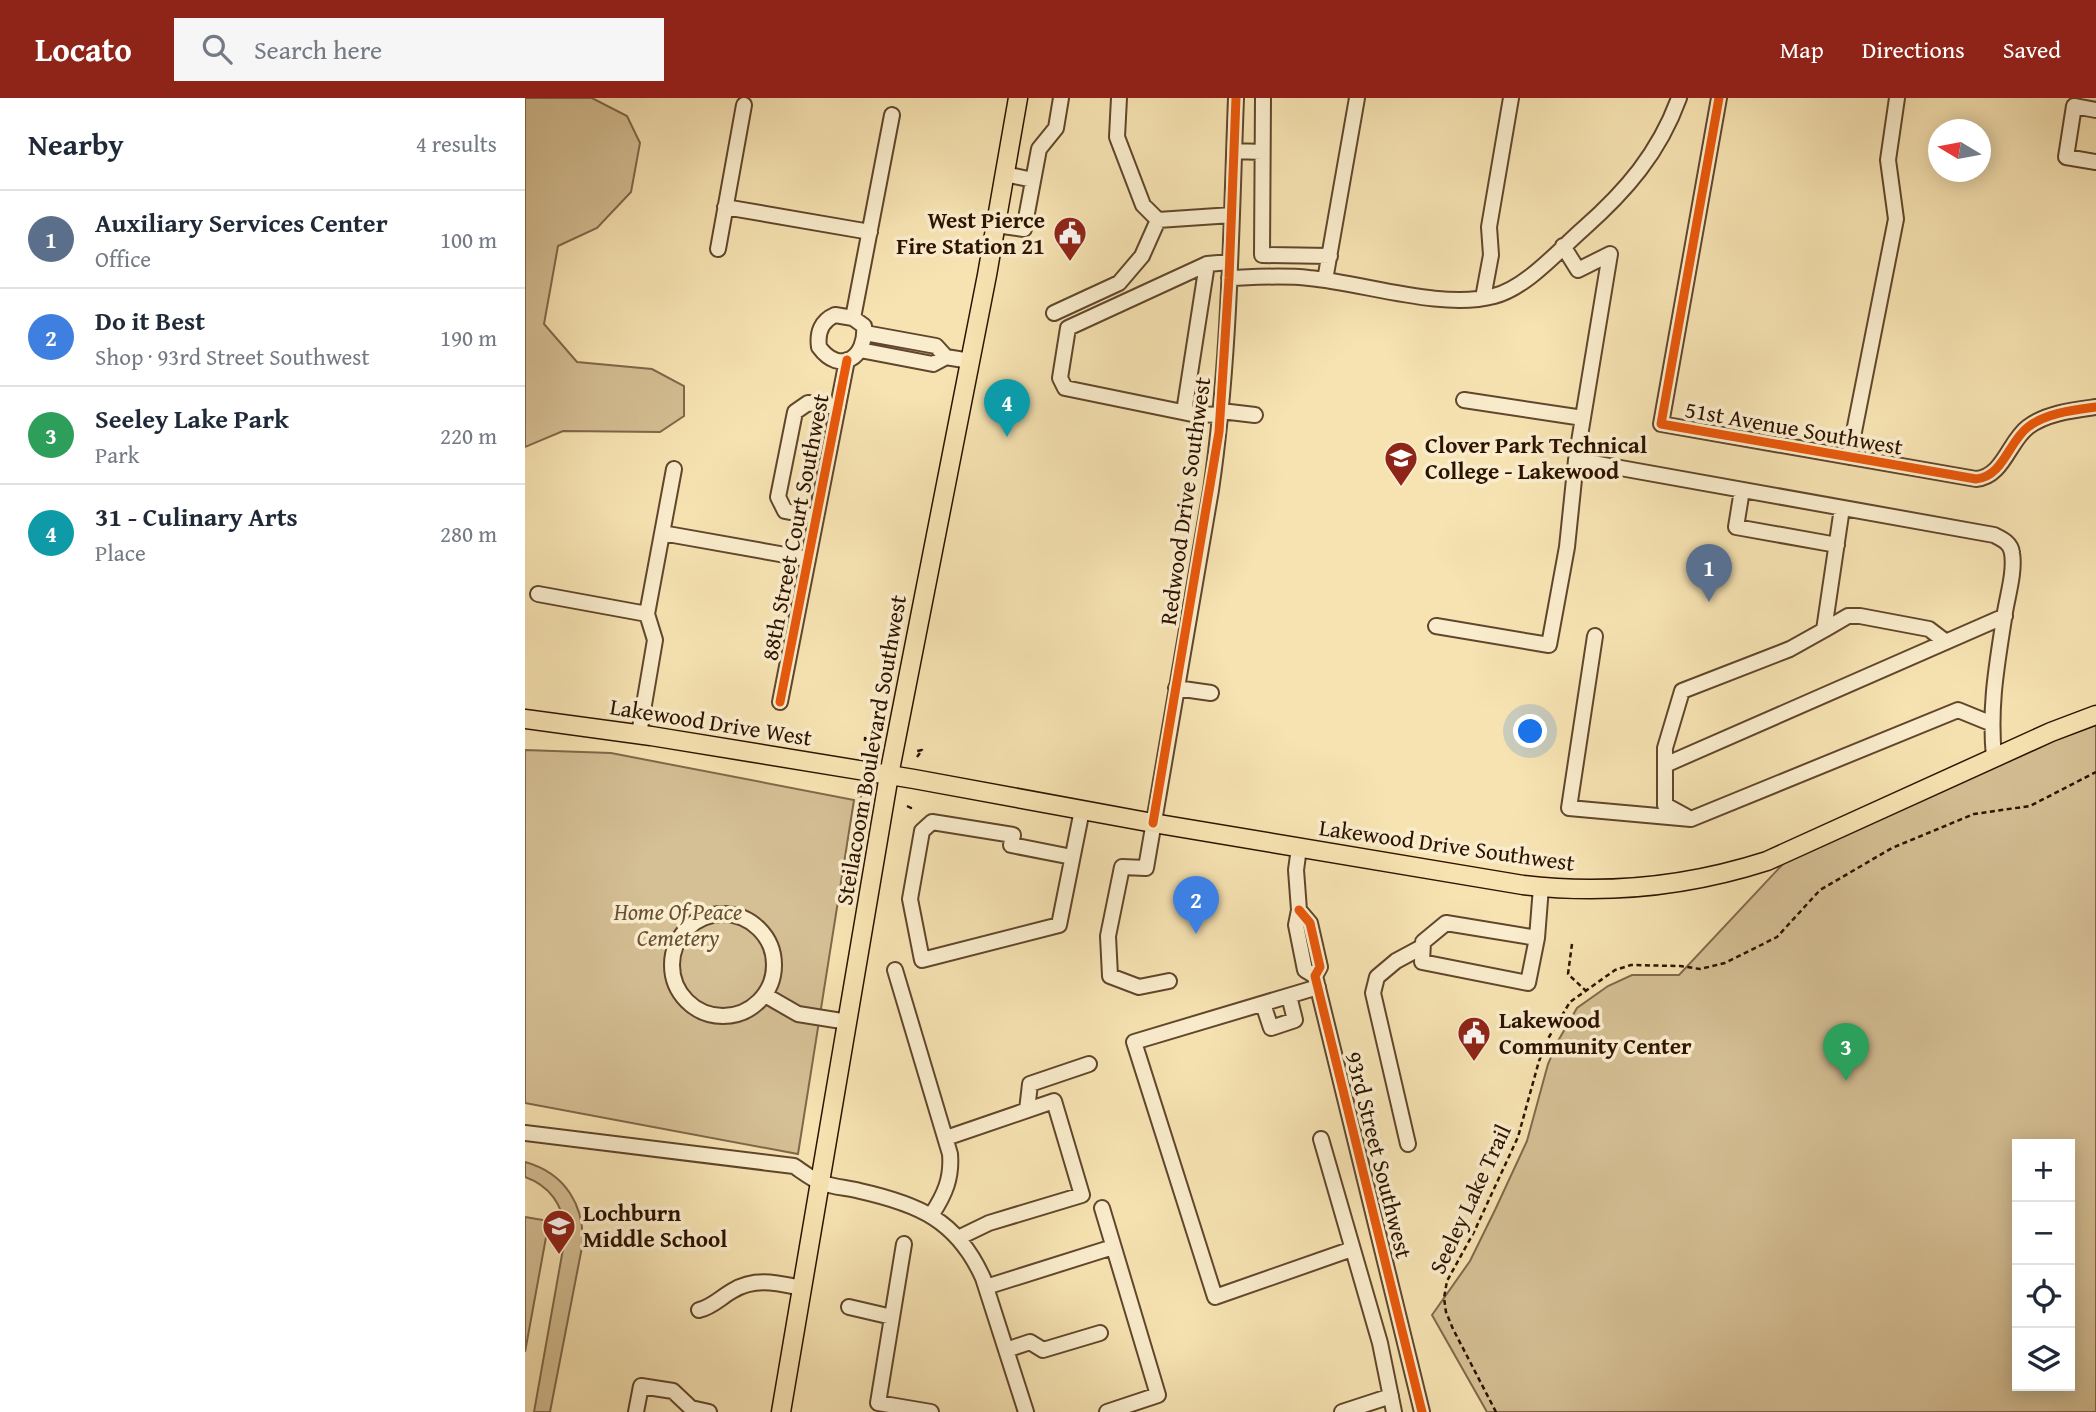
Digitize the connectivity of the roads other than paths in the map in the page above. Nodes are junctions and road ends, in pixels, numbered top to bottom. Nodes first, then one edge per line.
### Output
1 (1018, 98) edge
2 (1061, 98) edge
3 (1119, 98) edge
4 (1236, 98) edge
5 (1263, 98) edge
6 (1357, 98) edge
7 (1511, 98) edge
8 (1679, 98) edge
9 (1719, 98) edge
10 (1897, 98) edge
11 (744, 105) dead end
12 (2096, 110) edge
13 (892, 115) dead end
14 (1234, 151) junction
15 (1262, 152) junction
16 (2096, 162) edge
17 (1005, 174) junction
18 (1033, 180) junction
19 (725, 207) junction
20 (1232, 215) junction
21 (1159, 220) junction
22 (996, 225) junction
23 (870, 232) junction
24 (1563, 246) junction
25 (718, 249) dead end
26 (1330, 256) junction
27 (1230, 262) junction
28 (1207, 264) junction
29 (1229, 278) junction
30 (1325, 280) junction
31 (1483, 298) junction
32 (1054, 313) dead end
33 (853, 318) junction
34 (865, 332) junction
35 (860, 350) junction
36 (946, 358) junction
37 (847, 360) junction
38 (970, 361) junction
39 (1464, 400) dead end
40 (838, 407) junction
41 (2096, 407) edge
42 (1184, 412) junction
43 (1221, 413) junction
44 (1255, 415) dead end
45 (1583, 418) junction
46 (1849, 457) junction
47 (1576, 460) junction
48 (674, 469) dead end
49 (1742, 490) junction
50 (1842, 508) junction
51 (816, 517) junction
52 (662, 533) junction
53 (1837, 545) junction
54 (808, 559) junction
55 (538, 594) dead end
56 (647, 614) junction
57 (2005, 616) junction
58 (1436, 626) dead end
59 (1824, 630) junction
60 (1595, 636) dead end
61 (1946, 642) junction
62 (1176, 688) junction
63 (1211, 693) dead end
64 (780, 702) dead end
65 (2096, 715) edge
66 (525, 719) edge
67 (1990, 723) junction
68 (639, 734) junction
69 (1994, 758) junction
70 (1665, 765) junction
71 (889, 775) junction
72 (1082, 810) junction
73 (1691, 819) junction
74 (1153, 823) junction
75 (1299, 848) junction
76 (1072, 857) junction
77 (1541, 887) junction
78 (1537, 938) junction
79 (1422, 947) junction
80 (895, 970) dead end
81 (1169, 981) dead end
82 (1317, 982) junction
83 (765, 995) junction
84 (1289, 996) junction
85 (1263, 1004) junction
86 (848, 1022) junction
87 (1089, 1064) dead end
88 (1027, 1110) junction
89 (525, 1133) edge
90 (946, 1138) junction
91 (1321, 1139) dead end
92 (1408, 1144) dead end
93 (820, 1182) junction
94 (1102, 1208) dead end
95 (932, 1214) junction
96 (958, 1238) junction
97 (904, 1244) dead end
98 (1113, 1247) junction
99 (1352, 1249) junction
100 (986, 1287) junction
101 (802, 1288) junction
102 (849, 1307) dead end
103 (699, 1310) dead end
104 (892, 1317) junction
105 (1100, 1333) dead end
106 (1006, 1350) junction
107 (1391, 1396) junction
108 (877, 1408) edge
109 (636, 1412) edge
110 (709, 1412) edge
111 (781, 1412) edge
112 (931, 1412) edge
113 (1026, 1412) edge
114 (1107, 1412) edge
115 (1342, 1412) edge
116 (1394, 1412) edge
117 (1422, 1412) edge

1 - 17 main road, Steilacoom Boulevard Southwest
2 - 18 street
3 - 21 street
4 - 14 street, Redwood Drive Southwest
5 - 15 street
6 - 26 street
7 - 31 street
8 - 24 street
9 - 46 street, 51st Avenue Southwest
10 - 46 street
11 - 19 street
12 - 16 street
13 - 23 street
14 - 15 street
14 - 20 street, Redwood Drive Southwest
15 - 26 street
17 - 18 street
17 - 22 main road, Steilacoom Boulevard Southwest
18 - 22 street
19 - 23 street
19 - 25 street
20 - 21 street
20 - 27 street, Redwood Drive Southwest
21 - 32 street
22 - 38 main road, Steilacoom Boulevard Southwest
23 - 33 street
24 - 31 street
24 - 45 street
26 - 30 street
27 - 28 street
27 - 29 street, Redwood Drive Southwest
28 - 42 street
28 - 42 street
29 - 30 street
29 - 43 street, Redwood Drive Southwest
30 - 31 street
33 - 34 street
33 - 37 street
34 - 35 street
34 - 36 street
35 - 36 street
35 - 37 street
36 - 38 street
37 - 40 street, 88th Street Court Southwest
38 - 71 main road, Steilacoom Boulevard Southwest
39 - 45 street
40 - 51 street, 88th Street Court Southwest
40 - 51 street
41 - 46 street, 51st Avenue Southwest
42 - 43 street
43 - 44 street
43 - 62 street, Redwood Drive Southwest
45 - 47 street
47 - 49 street
47 - 58 street
48 - 52 street
49 - 50 street
49 - 53 street
50 - 53 street
50 - 57 street
51 - 54 street, 88th Street Court Southwest
52 - 54 street
52 - 56 street
53 - 59 street
54 - 64 street, 88th Street Court Southwest
55 - 56 street
56 - 68 street
57 - 61 street
57 - 67 street
59 - 61 street
59 - 70 street
60 - 73 street
61 - 70 street
62 - 63 street
62 - 74 street, Redwood Drive Southwest
65 - 69 main road, Lakewood Drive Southwest
66 - 68 main road, Lakewood Drive West
67 - 69 street
67 - 73 street
68 - 71 main road, Lakewood Drive West
69 - 77 main road, Lakewood Drive Southwest
70 - 73 street
71 - 72 main road, Lakewood Drive Southwest
71 - 86 main road, Steilacoom Boulevard Southwest
72 - 74 main road, Lakewood Drive Southwest
72 - 76 street
74 - 75 main road, Lakewood Drive Southwest
74 - 81 street, Redwood Drive Southwest
75 - 77 main road, Lakewood Drive Southwest
75 - 82 street, 93rd Street Southwest
76 - 76 street
77 - 78 street
78 - 79 street
78 - 79 street
79 - 92 street
80 - 90 street
82 - 84 street
82 - 117 street, 93rd Street Southwest
83 - 83 street
83 - 86 street
84 - 85 street
84 - 85 street
85 - 99 street
86 - 93 main road, Steilacoom Boulevard Southwest
87 - 88 street
88 - 90 street
88 - 96 street
89 - 93 street
90 - 95 street
91 - 99 street
93 - 95 street
93 - 101 main road, Steilacoom Boulevard Southwest
94 - 98 street
95 - 96 street
96 - 100 street
97 - 104 street
98 - 100 street
98 - 114 street
99 - 107 street
100 - 106 street
101 - 103 street
101 - 111 main road, Steilacoom Boulevard Southwest
102 - 104 street
104 - 108 street
105 - 106 street
106 - 113 street
107 - 115 street
107 - 116 street
108 - 112 street
109 - 110 street

